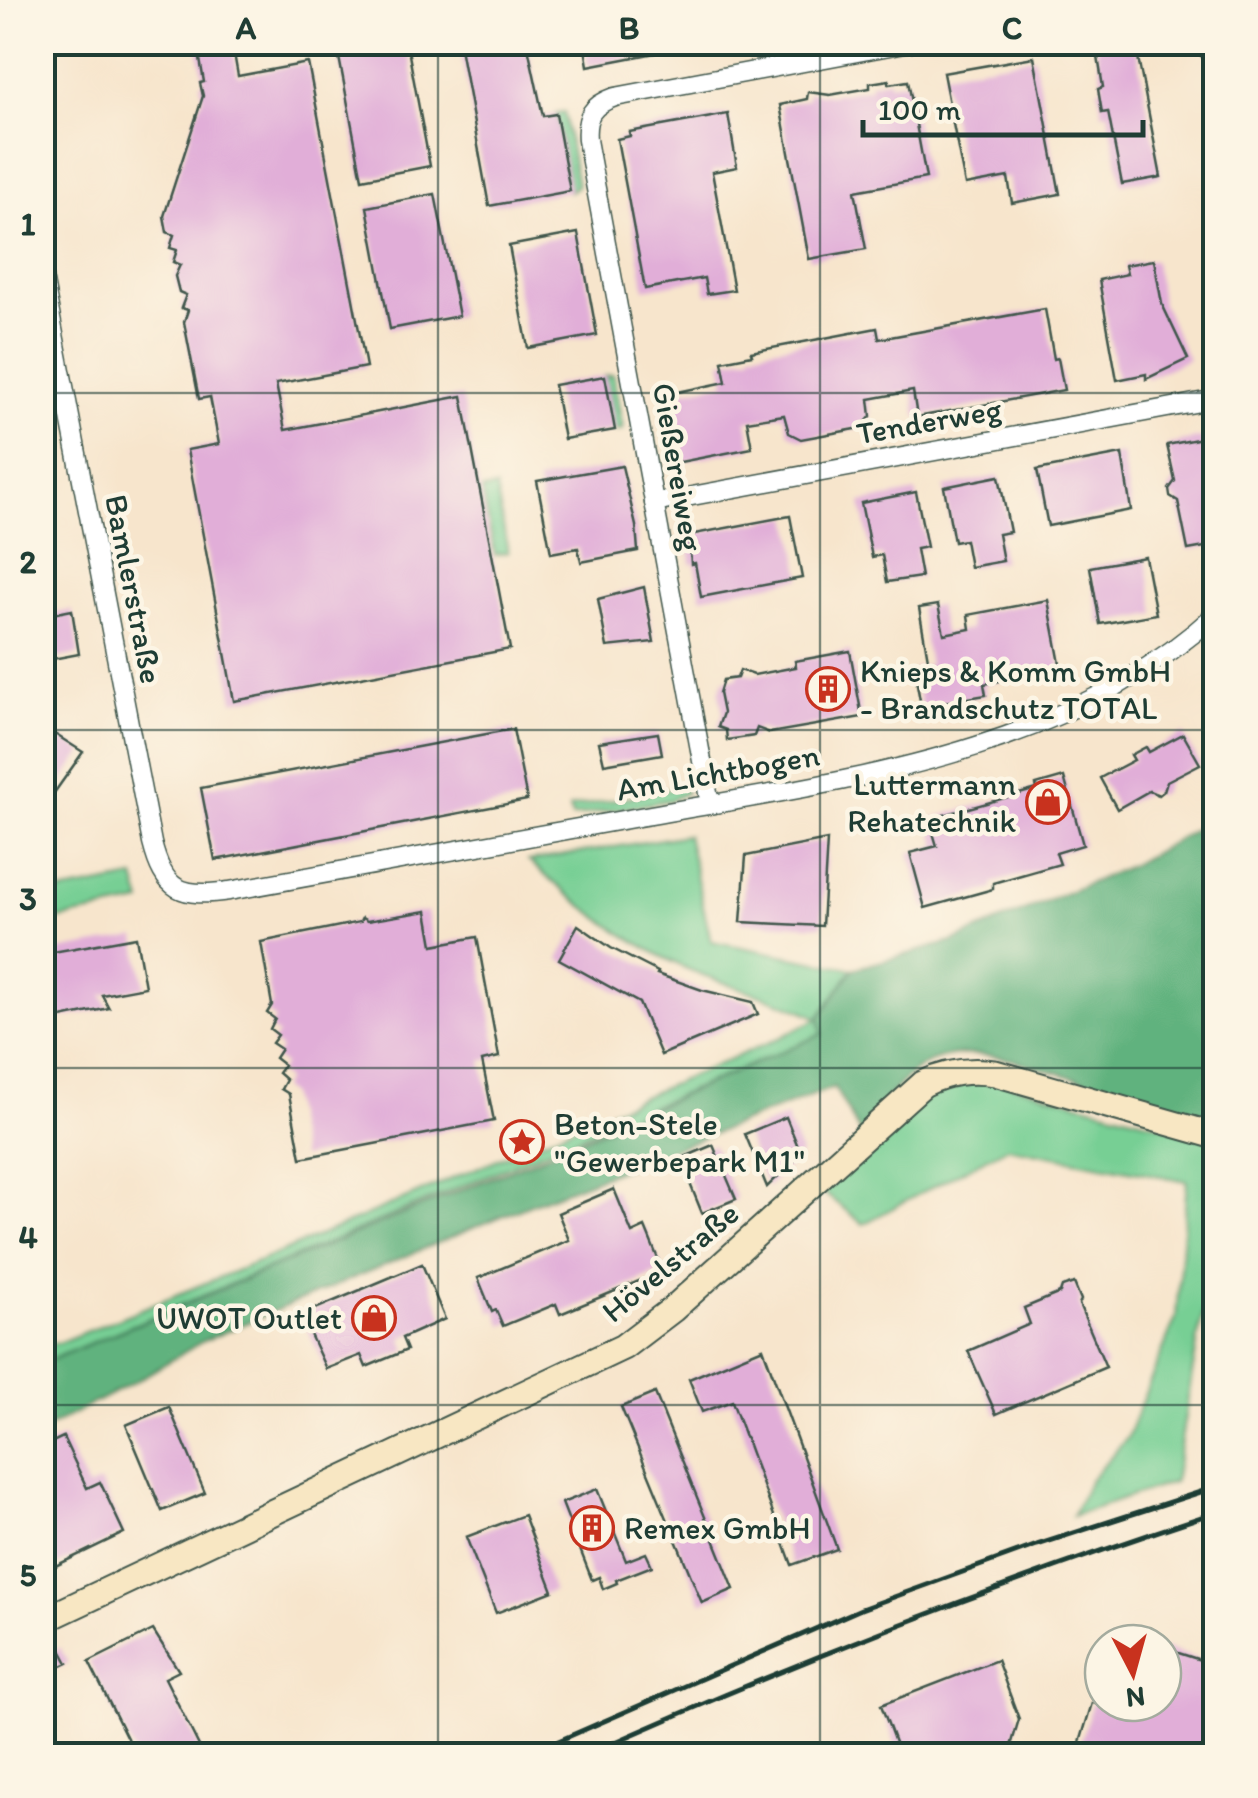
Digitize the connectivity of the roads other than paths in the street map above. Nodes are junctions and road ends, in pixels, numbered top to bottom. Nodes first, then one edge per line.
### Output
1 (911, 42) edge
2 (1202, 42) edge
3 (1216, 60) edge
4 (42, 272) edge
5 (1216, 398) edge
6 (654, 503) junction
7 (1216, 614) edge
8 (710, 804) junction
9 (198, 894) joint
10 (1216, 1136) edge
11 (42, 1621) edge

1 - 6 street, Gießereiweg
2 - 3 street
4 - 9 street, Bamlerstraße
5 - 6 street, Tenderweg
6 - 8 street, Gießereiweg
7 - 8 street, Am Lichtbogen
8 - 9 street, Am Lichtbogen
10 - 11 main road, Hövelstraße

